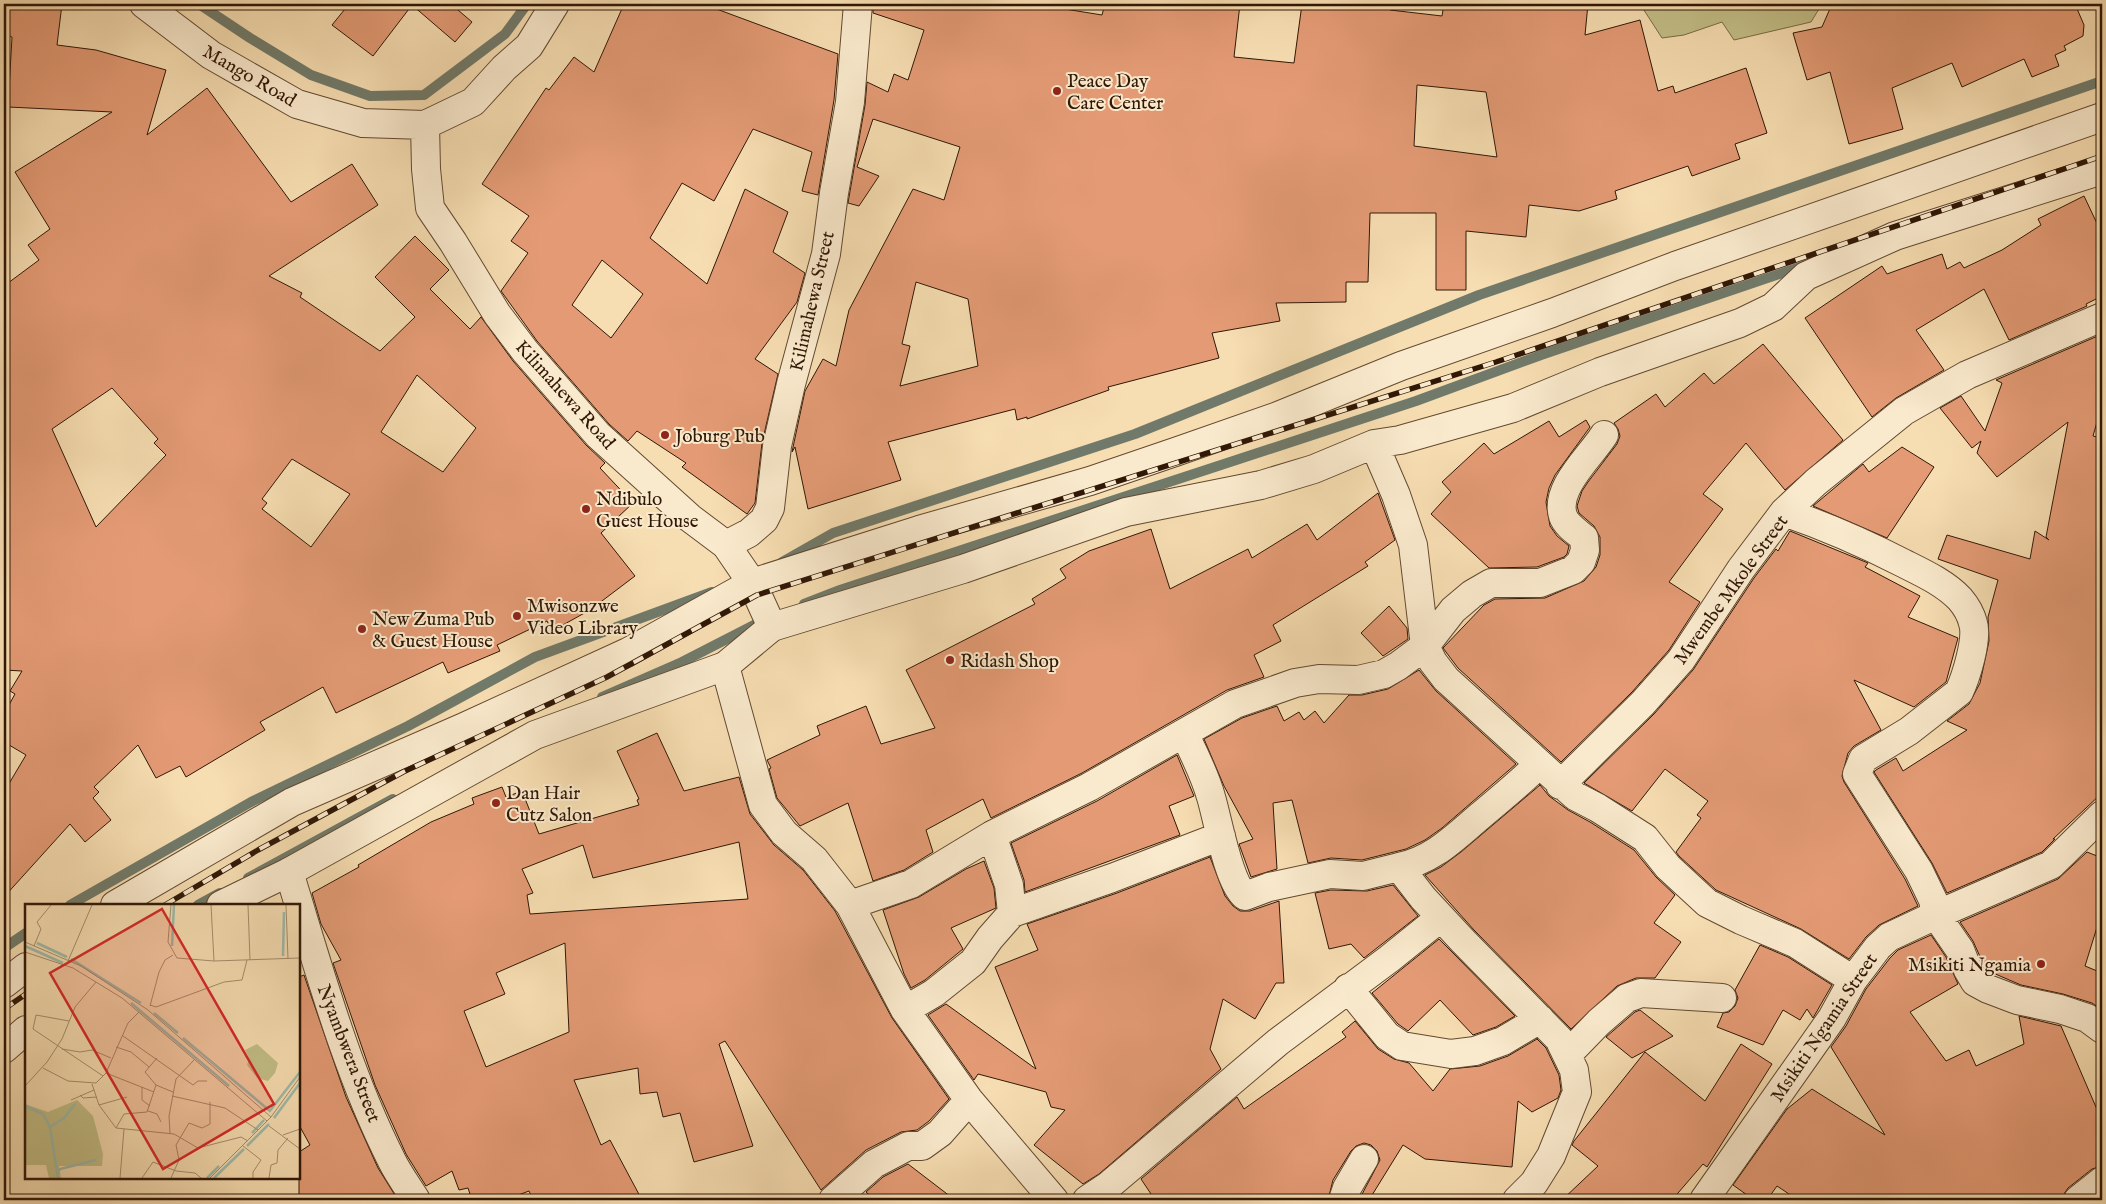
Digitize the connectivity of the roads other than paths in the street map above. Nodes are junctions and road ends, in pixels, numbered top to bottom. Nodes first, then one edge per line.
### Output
1 (144, 4) edge
2 (556, 4) edge
3 (858, 4) edge
4 (2102, 117) edge
5 (425, 125) junction
6 (2102, 170) edge
7 (2102, 317) edge
8 (1604, 435) dead end
9 (1374, 444) junction
10 (1784, 512) junction
11 (726, 545) junction
12 (752, 583) junction
13 (772, 627) junction
14 (1424, 646) junction
15 (725, 666) junction
16 (1184, 733) junction
17 (1538, 765) junction
18 (1560, 784) junction
19 (2102, 815) edge
20 (992, 835) junction
21 (1221, 836) junction
22 (1399, 867) junction
23 (289, 872) junction
24 (117, 904) edge
25 (223, 904) edge
26 (299, 904) edge
27 (850, 904) junction
28 (300, 908) edge
29 (1012, 913) junction
30 (1936, 915) junction
31 (1440, 918) junction
32 (25, 968) edge
33 (1853, 980) junction
34 (4, 984) edge
35 (1348, 988) junction
36 (1722, 998) dead end
37 (905, 1010) junction
38 (1540, 1019) junction
39 (2102, 1029) edge
40 (25, 1031) edge
41 (4, 1049) edge
42 (1567, 1055) junction
43 (969, 1100) junction
44 (1364, 1159) dead end
45 (2102, 1181) edge
46 (416, 1200) edge
47 (833, 1200) edge
48 (1054, 1200) edge
49 (1087, 1200) edge
50 (1343, 1200) edge
51 (1517, 1200) edge
52 (1704, 1200) edge
53 (2078, 1200) edge

1 - 5 street, Mango Road
2 - 5 street, Mango Road
3 - 11 street, Kilimahewa Street
4 - 12 street
5 - 11 street, Kilimahewa Road
6 - 9 street
7 - 10 street, Mwembe Mkole Street
8 - 14 street
9 - 13 street
9 - 14 street
10 - 18 street, Mwembe Mkole Street
10 - 30 street
11 - 12 street, Kilimahewa Road
12 - 13 street, Kilimahewa Road
12 - 24 street
13 - 15 street
14 - 16 street
14 - 17 street
15 - 23 street
15 - 27 street
16 - 20 street
16 - 21 street
17 - 18 street
17 - 22 street
18 - 33 street
19 - 30 street, Msikiti Ngamia Street
20 - 27 street
20 - 29 street
21 - 22 street
21 - 29 street
22 - 31 street
23 - 25 street
23 - 26 street, Nyambwera Street
27 - 37 street
28 - 46 street, Nyambwera Street
29 - 37 street
30 - 33 street, Msikiti Ngamia Street
30 - 39 street
31 - 35 street
31 - 38 street
32 - 34 street
33 - 52 street, Msikiti Ngamia Street
35 - 38 street
35 - 49 street
36 - 42 street
37 - 43 street
38 - 42 street
40 - 41 street
42 - 51 street
43 - 47 street
43 - 48 street
44 - 50 street
45 - 53 street

